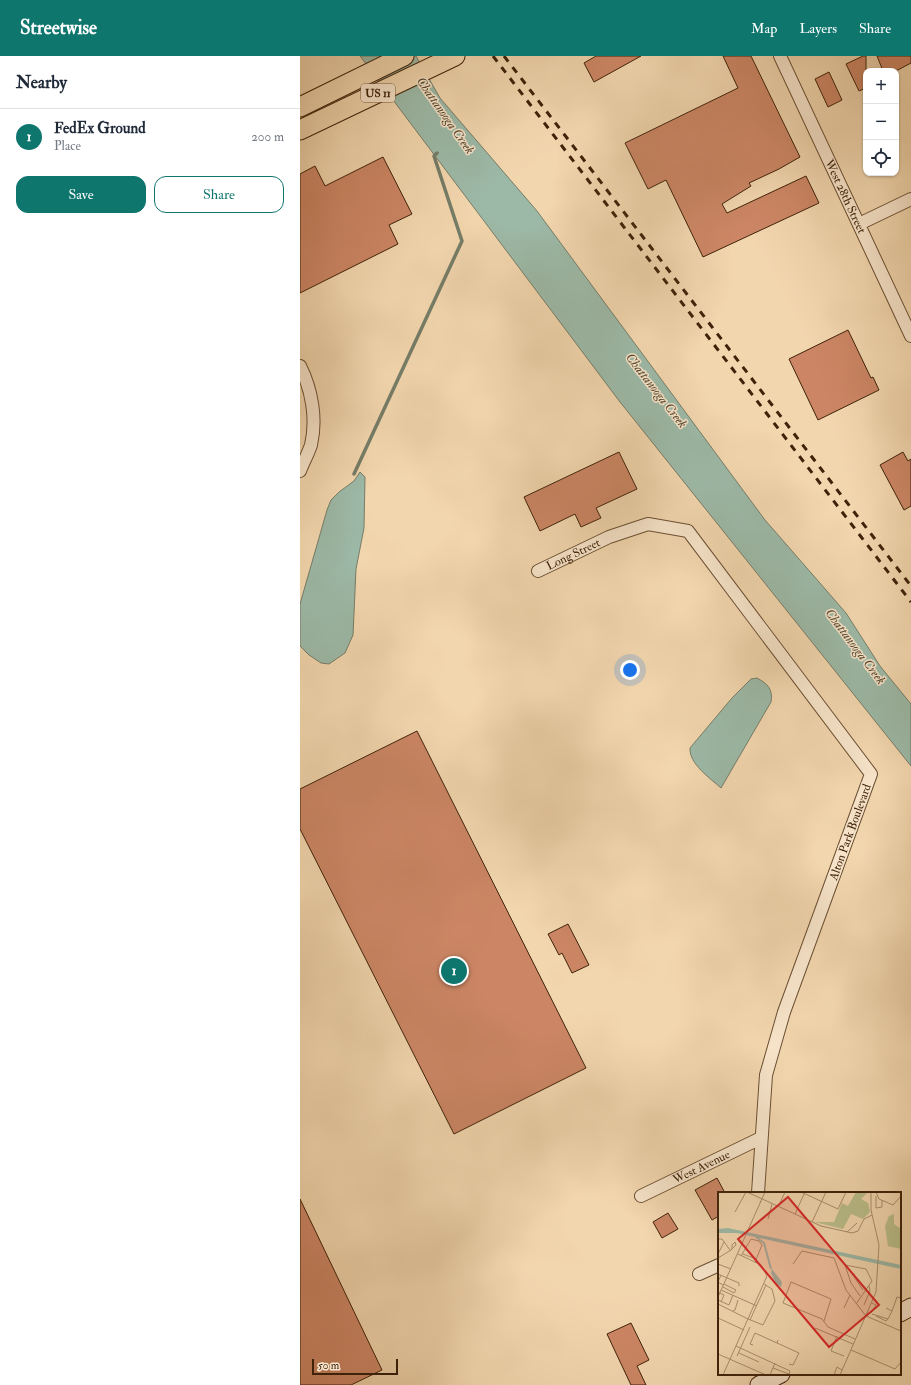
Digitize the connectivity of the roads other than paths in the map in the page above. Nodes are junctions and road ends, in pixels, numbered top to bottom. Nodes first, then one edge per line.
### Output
1 (404, 56) edge
2 (455, 56) edge
3 (780, 56) edge
4 (300, 107) edge
5 (300, 130) edge
6 (911, 200) edge
7 (859, 224) junction
8 (911, 336) edge
9 (300, 366) edge
10 (300, 471) edge
11 (609, 537) joint
12 (538, 571) dead end
13 (761, 1138) junction
14 (758, 1192) edge
15 (641, 1196) dead end
16 (718, 1265) edge
17 (699, 1274) dead end
18 (911, 1307) edge
19 (901, 1312) edge
20 (758, 1375) edge
21 (779, 1375) edge
22 (759, 1385) edge

1 - 4 main road, US 11
2 - 5 main road, US 11
3 - 7 street, West 28th Street
6 - 7 street
7 - 8 street, West 28th Street
9 - 10 street
11 - 12 street, Long Street
11 - 13 street, Alton Park Boulevard
13 - 14 street, Alton Park Boulevard
13 - 15 street, West Avenue
16 - 17 street
18 - 19 main road
20 - 22 street
21 - 22 main road

